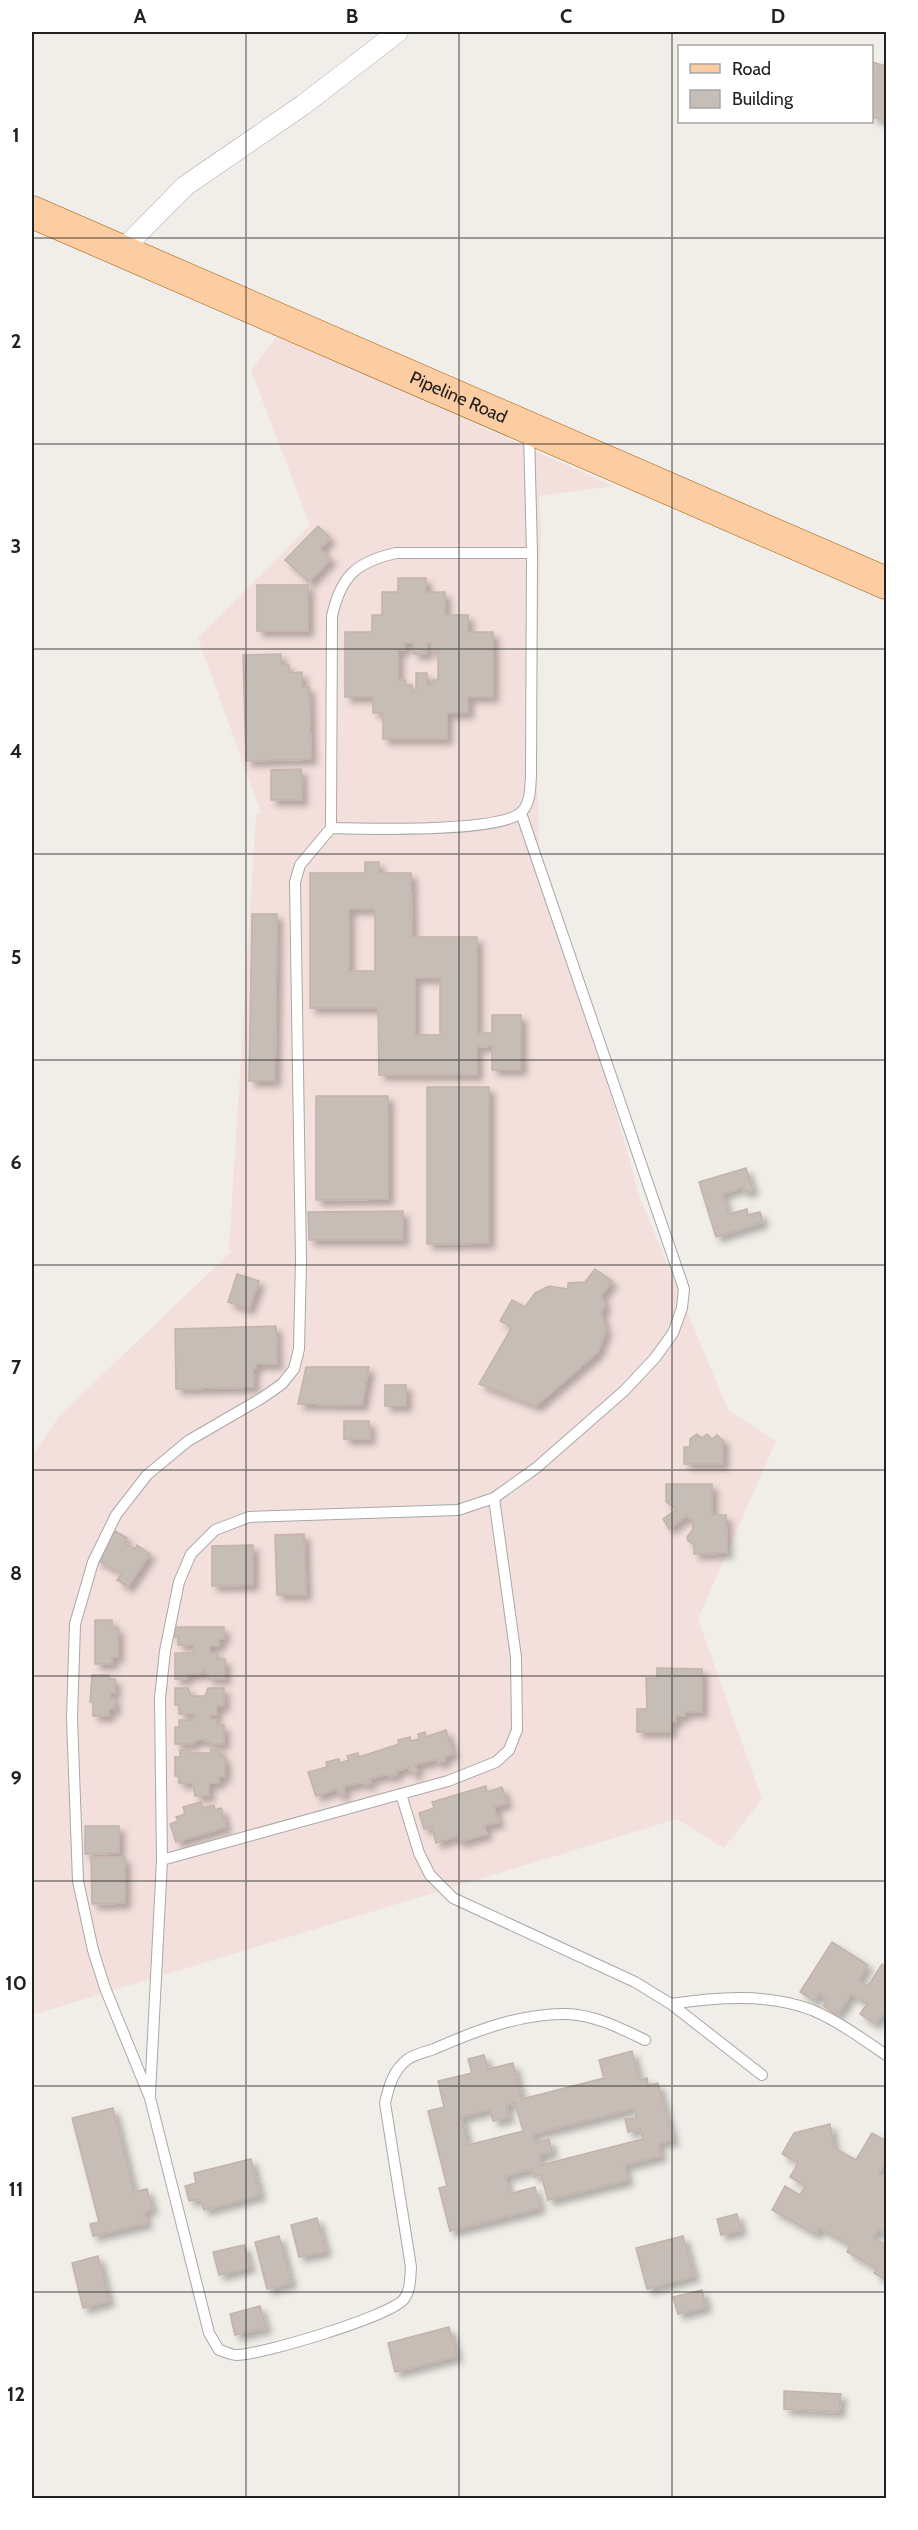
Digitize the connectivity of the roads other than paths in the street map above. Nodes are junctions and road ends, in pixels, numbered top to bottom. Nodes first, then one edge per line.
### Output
1 (398, 32) edge
2 (32, 198) edge
3 (32, 212) edge
4 (130, 242) junction
5 (314, 328) junction
6 (530, 421) junction
7 (532, 553) junction
8 (886, 568) edge
9 (886, 583) edge
10 (521, 813) junction
11 (331, 828) junction
12 (494, 1498) junction
13 (402, 1794) junction
14 (162, 1860) junction
15 (671, 2004) junction
16 (645, 2040) dead end
17 (886, 2055) edge
18 (762, 2075) dead end
19 (150, 2098) junction

1 - 4 street
2 - 4 main road, Pipeline Road
3 - 5 main road, Pipeline Road
4 - 5 main road, Pipeline Road
5 - 6 main road, Pipeline Road
6 - 7 lane
6 - 8 main road, Pipeline Road
6 - 9 main road, Pipeline Road
7 - 10 lane
7 - 11 lane
10 - 11 lane
10 - 12 lane
11 - 19 lane
12 - 13 lane
12 - 14 lane
13 - 14 lane
13 - 15 lane
14 - 19 lane
15 - 17 lane
15 - 18 lane
16 - 19 lane

